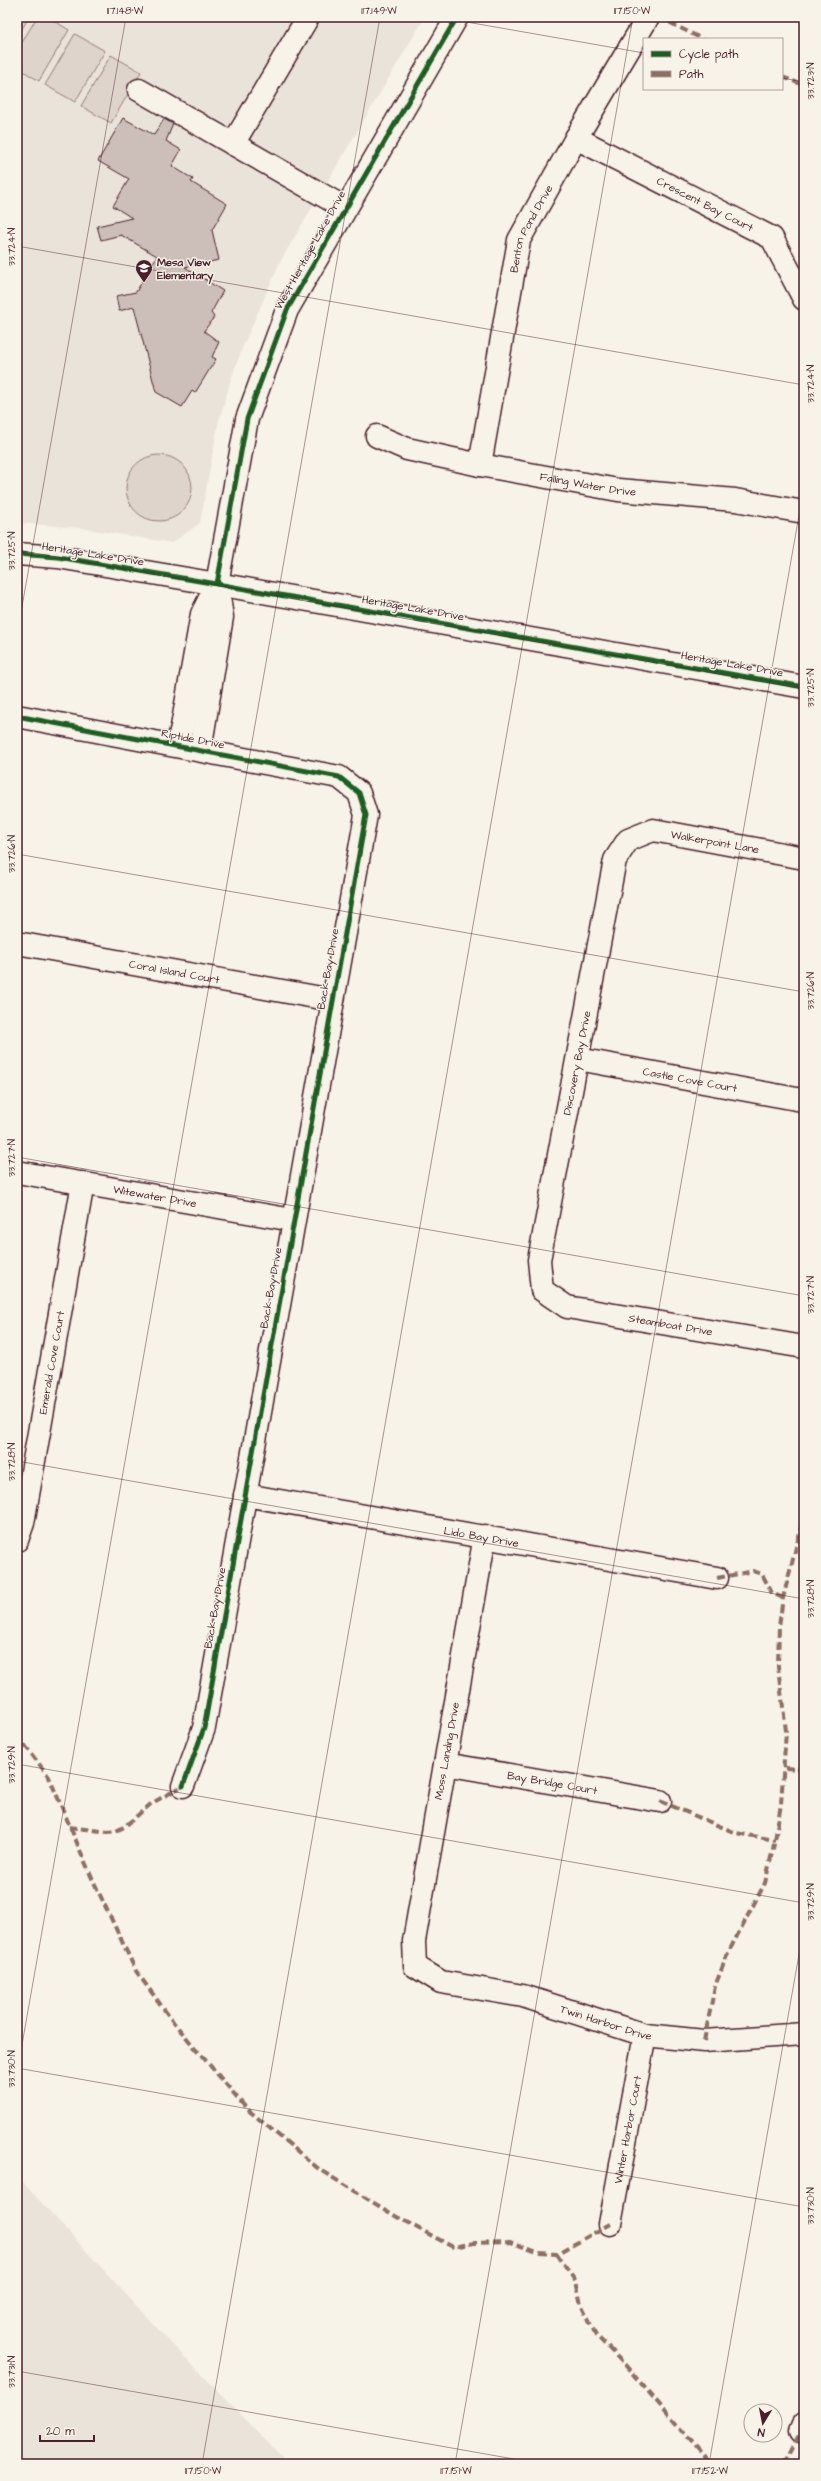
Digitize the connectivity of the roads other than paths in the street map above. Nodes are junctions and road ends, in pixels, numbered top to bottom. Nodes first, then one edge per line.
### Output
1 (308, 17) edge
2 (457, 17) edge
3 (648, 17) edge
4 (139, 90) dead end
5 (576, 138) junction
6 (233, 144) junction
7 (345, 208) junction
8 (804, 299) edge
9 (376, 436) dead end
10 (480, 465) junction
11 (804, 512) edge
12 (17, 554) edge
13 (217, 584) junction
14 (804, 687) edge
15 (17, 716) edge
16 (176, 746) junction
17 (200, 750) junction
18 (359, 793) joint
19 (628, 840) joint
20 (804, 858) edge
21 (17, 943) edge
22 (332, 1000) junction
23 (578, 1059) junction
24 (802, 1100) dead end
25 (17, 1172) edge
26 (83, 1183) junction
27 (292, 1220) junction
28 (542, 1290) joint
29 (804, 1347) edge
30 (245, 1495) junction
31 (485, 1536) junction
32 (17, 1540) edge
33 (717, 1578) dead end
34 (445, 1764) junction
35 (183, 1786) dead end
36 (660, 1801) dead end
37 (415, 1966) joint
38 (804, 2034) edge
39 (645, 2035) junction
40 (610, 2224) dead end

1 - 6 street
2 - 7 street, West Heritage Lake Drive
3 - 5 street, Benton Pond Drive
4 - 6 street
5 - 8 street, Crescent Bay Court
5 - 10 street, Benton Pond Drive
6 - 7 street
7 - 13 street, West Heritage Lake Drive
9 - 10 street, Falling Water Drive
10 - 11 street, Falling Water Drive
12 - 13 street, Heritage Lake Drive
13 - 14 street, Heritage Lake Drive
13 - 16 street
13 - 17 street
15 - 16 street, Riptide Drive
16 - 17 street, Riptide Drive
17 - 18 street, Riptide Drive
18 - 22 street, Back Bay Drive
19 - 20 street, Walkerpoint Lane
19 - 23 street, Discovery Bay Drive
21 - 22 street, Coral Island Court
22 - 27 street, Back Bay Drive
23 - 24 street, Castle Cove Court
23 - 28 street, Discovery Bay Drive
25 - 26 street, Witewater Drive
26 - 27 street, Witewater Drive
26 - 32 street, Emerald Cove Court
27 - 30 street, Back Bay Drive
28 - 29 street, Steamboat Drive
30 - 31 street, Lido Bay Drive
30 - 35 street, Back Bay Drive
31 - 33 street, Lido Bay Drive
31 - 34 street, Moss Landing Drive
34 - 36 street, Bay Bridge Court
34 - 37 street, Moss Landing Drive
37 - 39 street, Twin Harbor Drive
38 - 39 street, Twin Harbor Drive
39 - 40 street, Winter Harbor Court

